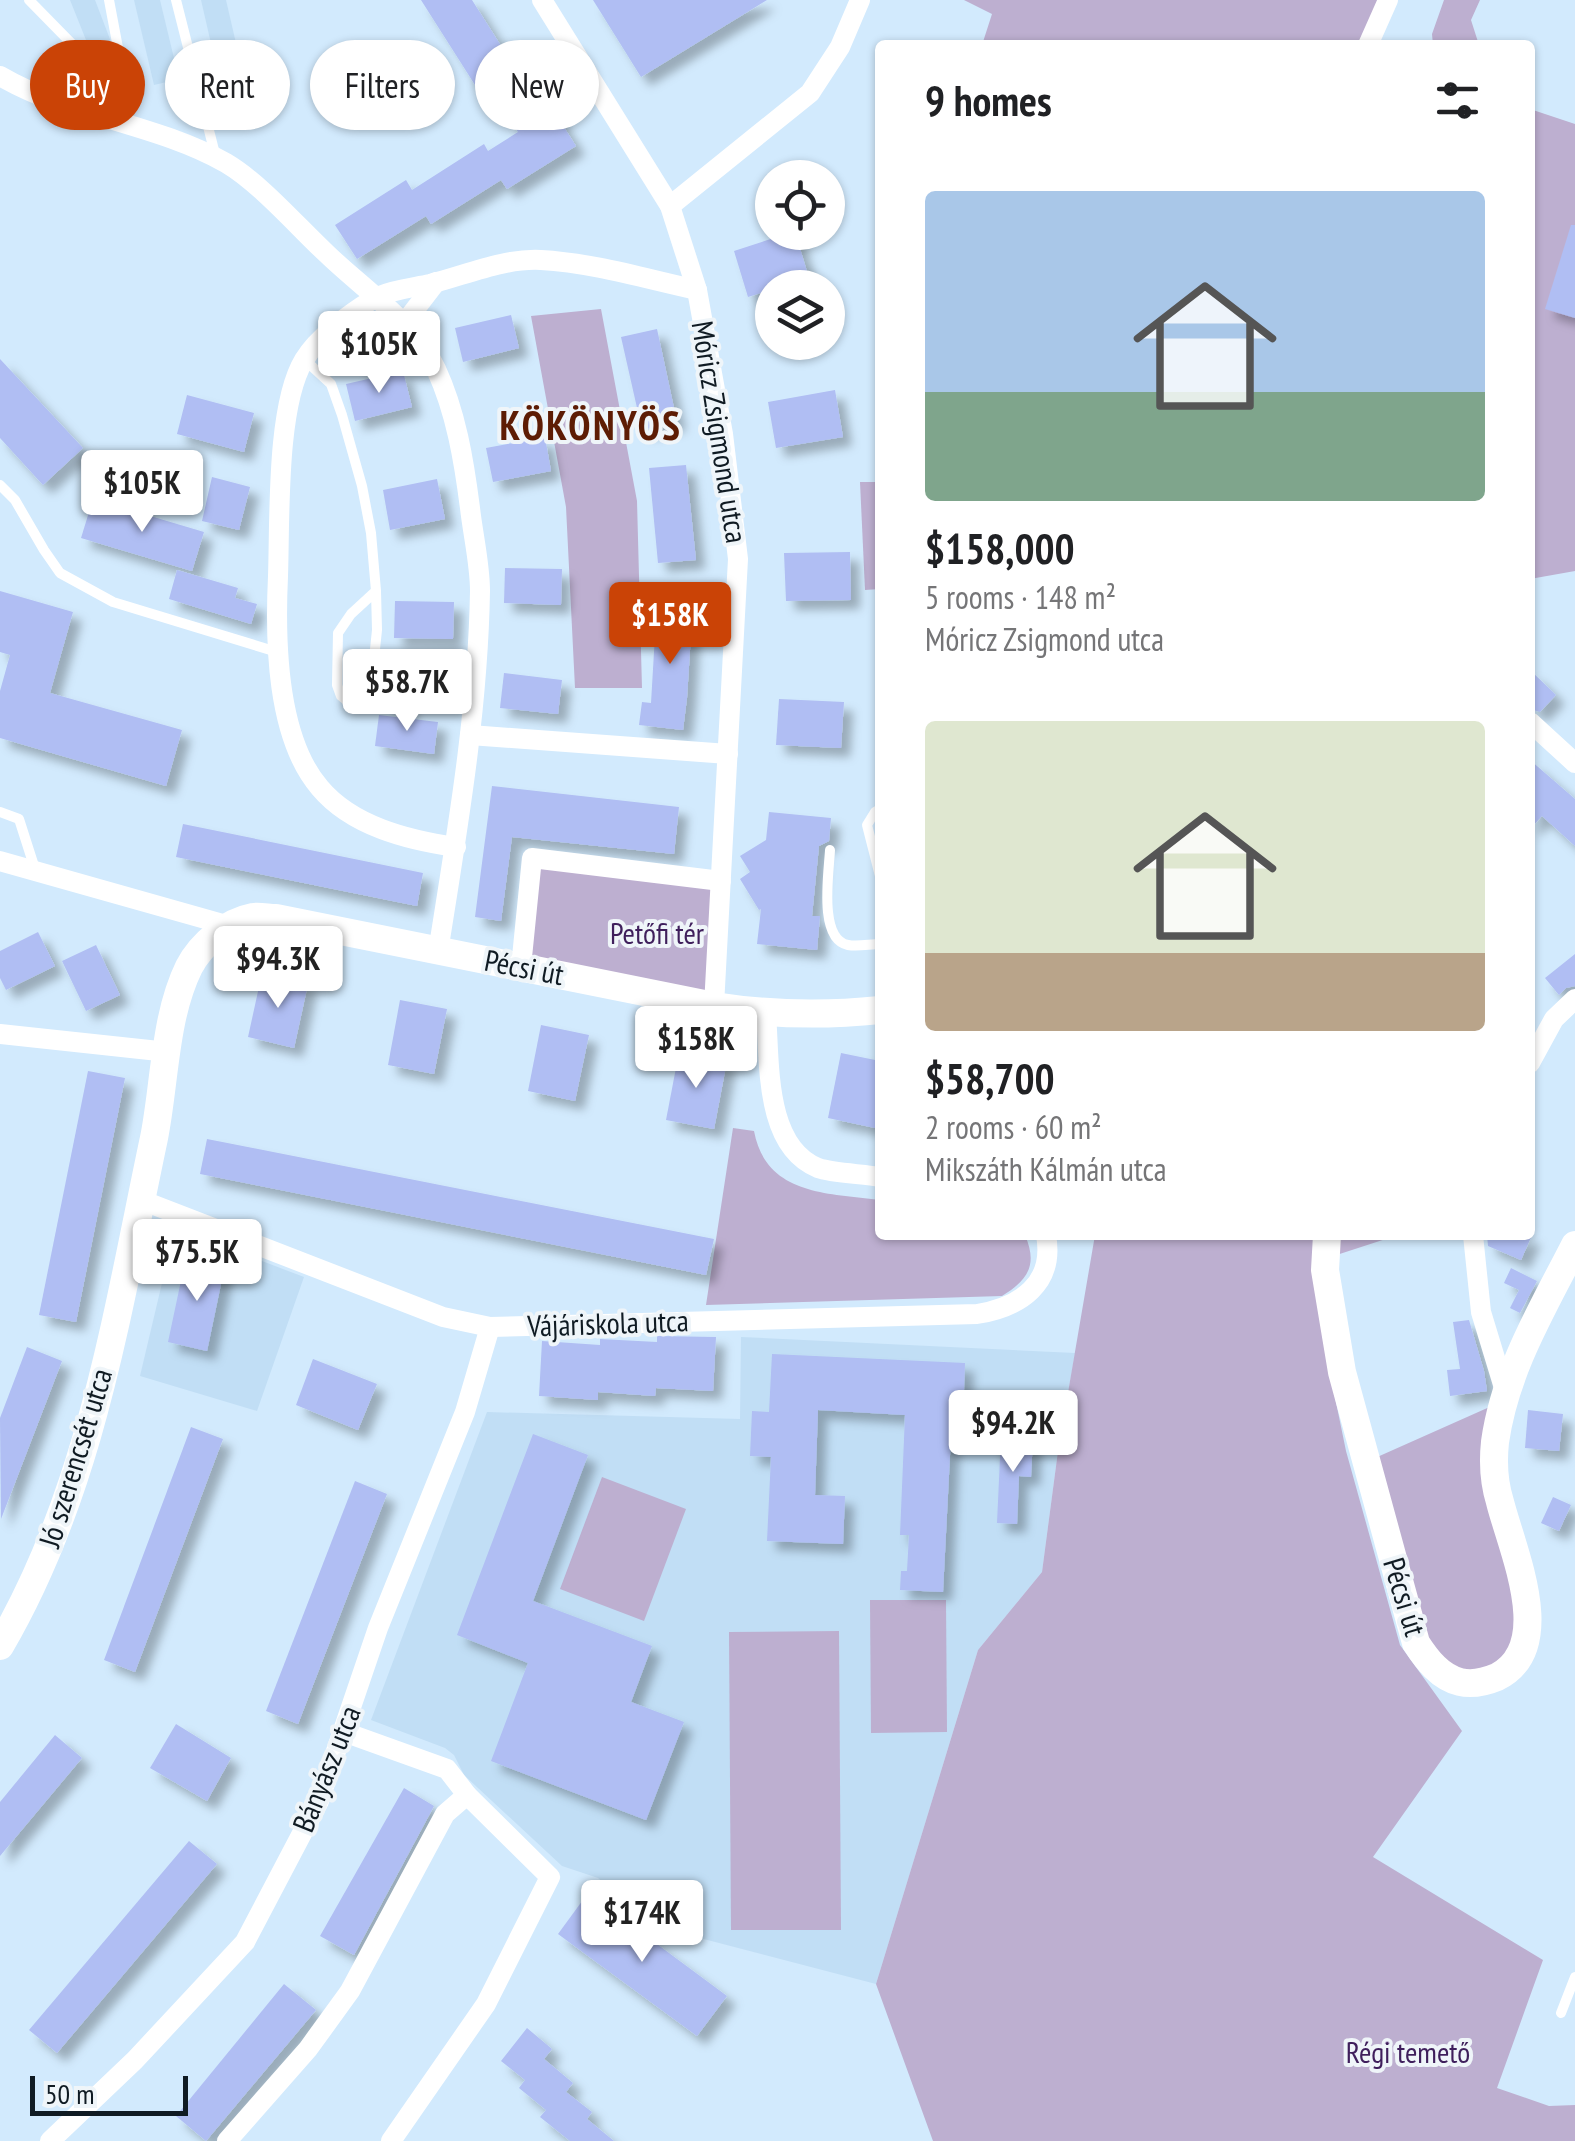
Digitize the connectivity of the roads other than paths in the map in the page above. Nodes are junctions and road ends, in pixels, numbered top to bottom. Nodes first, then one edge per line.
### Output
1 (29, 0) edge
2 (110, 0) edge
3 (176, 0) edge
4 (542, 0) edge
5 (860, 0) edge
6 (1388, 0) edge
7 (68, 40) edge
8 (117, 40) edge
9 (1370, 40) edge
10 (0, 76) edge
11 (30, 91) edge
12 (145, 130) edge
13 (217, 159) junction
14 (670, 206) junction
15 (436, 282) junction
16 (697, 290) junction
17 (374, 298) junction
18 (403, 325) junction
19 (304, 359) junction
20 (0, 484) edge
21 (0, 496) edge
22 (15, 500) junction
23 (376, 591) junction
24 (279, 653) junction
25 (1535, 726) edge
26 (470, 735) junction
27 (728, 754) junction
28 (1575, 762) edge
29 (0, 812) edge
30 (875, 812) edge
31 (456, 847) junction
32 (830, 850) dead end
33 (875, 856) edge
34 (0, 861) edge
35 (35, 870) junction
36 (721, 880) junction
37 (230, 926) junction
38 (875, 944) edge
39 (438, 952) junction
40 (520, 967) junction
41 (1575, 999) edge
42 (714, 1006) junction
43 (875, 1011) edge
44 (766, 1014) junction
45 (0, 1034) edge
46 (168, 1052) junction
47 (1535, 1054) edge
48 (875, 1175) edge
49 (140, 1200) junction
50 (1046, 1240) edge
51 (1327, 1240) edge
52 (1474, 1240) edge
53 (1575, 1245) edge
54 (490, 1328) junction
55 (1505, 1391) junction
56 (0, 1646) edge
57 (344, 1732) junction
58 (468, 1795) junction
59 (1575, 1977) edge
60 (1561, 2013) dead end
61 (50, 2141) edge
62 (227, 2141) edge
63 (391, 2141) edge

1 - 7 lane
2 - 8 lane
3 - 13 lane
4 - 14 street, Móricz Zsigmond utca
5 - 14 street
6 - 9 street
10 - 11 street
12 - 13 street
13 - 17 street
14 - 16 street, Móricz Zsigmond utca
15 - 16 street, Móricz Zsigmond utca
15 - 17 street, Móricz Zsigmond utca
15 - 18 street
16 - 27 street, Móricz Zsigmond utca
17 - 18 street
17 - 19 street
18 - 26 street
19 - 23 lane
19 - 24 street
20 - 22 lane
21 - 22 lane
22 - 24 lane
23 - 23 lane
24 - 31 street
25 - 28 street
26 - 27 street
26 - 31 street
27 - 36 street, Móricz Zsigmond utca
29 - 35 lane
30 - 33 lane
31 - 39 street
32 - 38 lane
34 - 35 street
35 - 37 street
36 - 40 street
36 - 42 street, Móricz Zsigmond utca
37 - 39 main road, Pécsi út
37 - 46 main road, Jó szerencsét utca
39 - 40 main road, Pécsi út
40 - 42 main road, Pécsi út
41 - 47 street
42 - 44 main road, Pécsi út
43 - 44 main road, Pécsi út
44 - 48 street
45 - 46 street
46 - 49 main road, Jó szerencsét utca
49 - 54 street, Vájáriskola utca
49 - 56 main road, Jó szerencsét utca
50 - 54 street, Vájáriskola utca
51 - 55 main road, Pécsi út
52 - 55 street
53 - 55 main road, Pécsi út
54 - 57 street, Bányász utca
57 - 58 street
57 - 61 street, Bányász utca
58 - 62 street
58 - 63 street
59 - 60 lane

